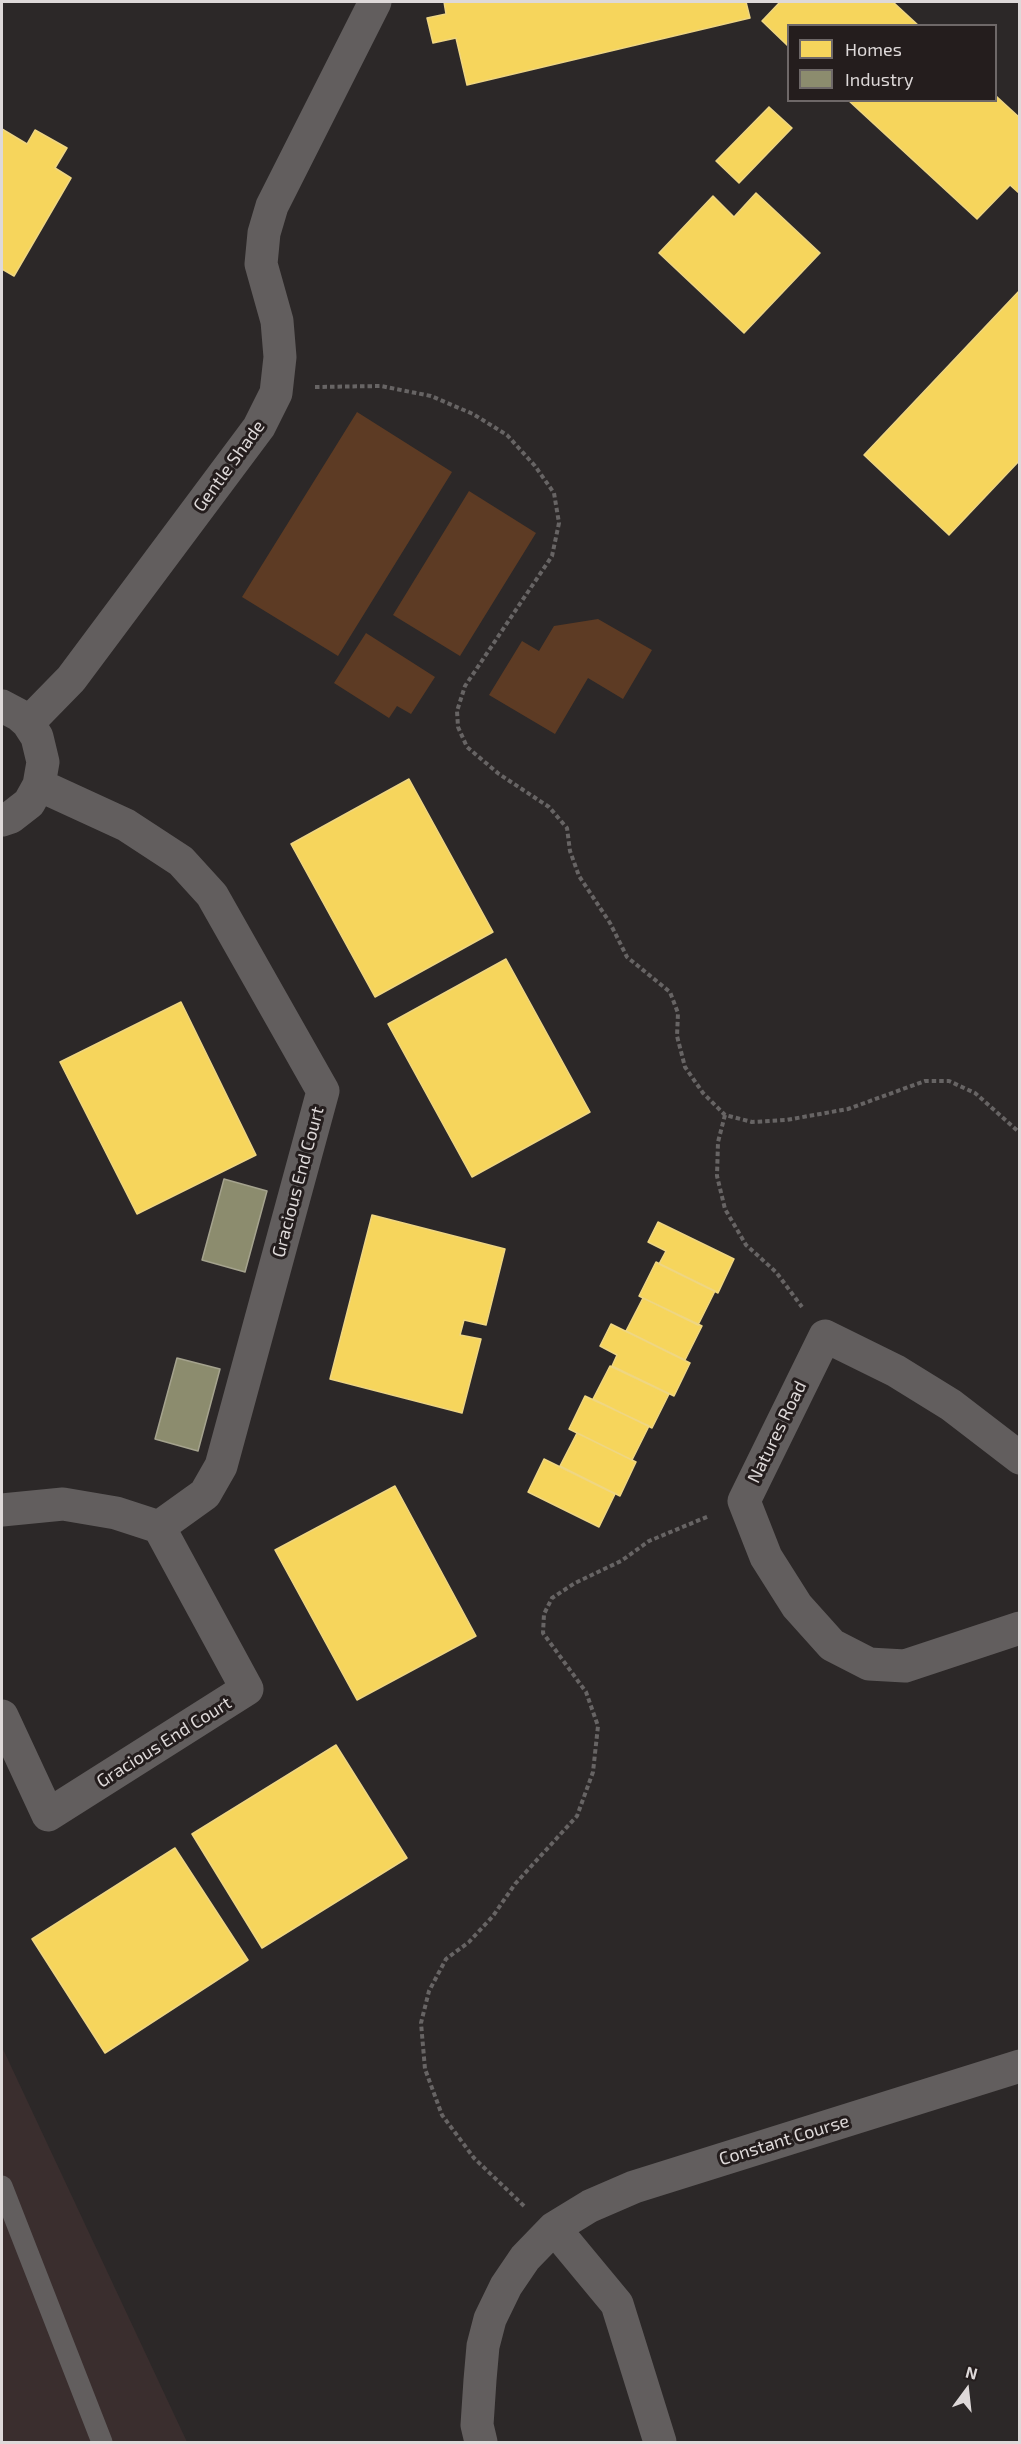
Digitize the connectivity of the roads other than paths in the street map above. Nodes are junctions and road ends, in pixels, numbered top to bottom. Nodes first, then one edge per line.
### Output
1 (375, 2) edge
2 (15, 715) edge
3 (39, 785) junction
4 (2, 820) edge
5 (1020, 1458) edge
6 (2, 1510) edge
7 (159, 1527) junction
8 (1020, 1628) edge
9 (2, 1716) edge
10 (1020, 2066) edge
11 (2, 2186) edge
12 (554, 2228) junction
13 (102, 2442) edge
14 (481, 2442) edge
15 (660, 2442) edge

1 - 2 street, Gentle Shade
2 - 3 street
3 - 4 street
3 - 7 street, Gracious End Court
5 - 8 street, Natures Road
6 - 7 street
7 - 9 street, Gracious End Court
10 - 12 street, Constant Course
11 - 13 lane
12 - 14 street, Constant Course
12 - 15 street

